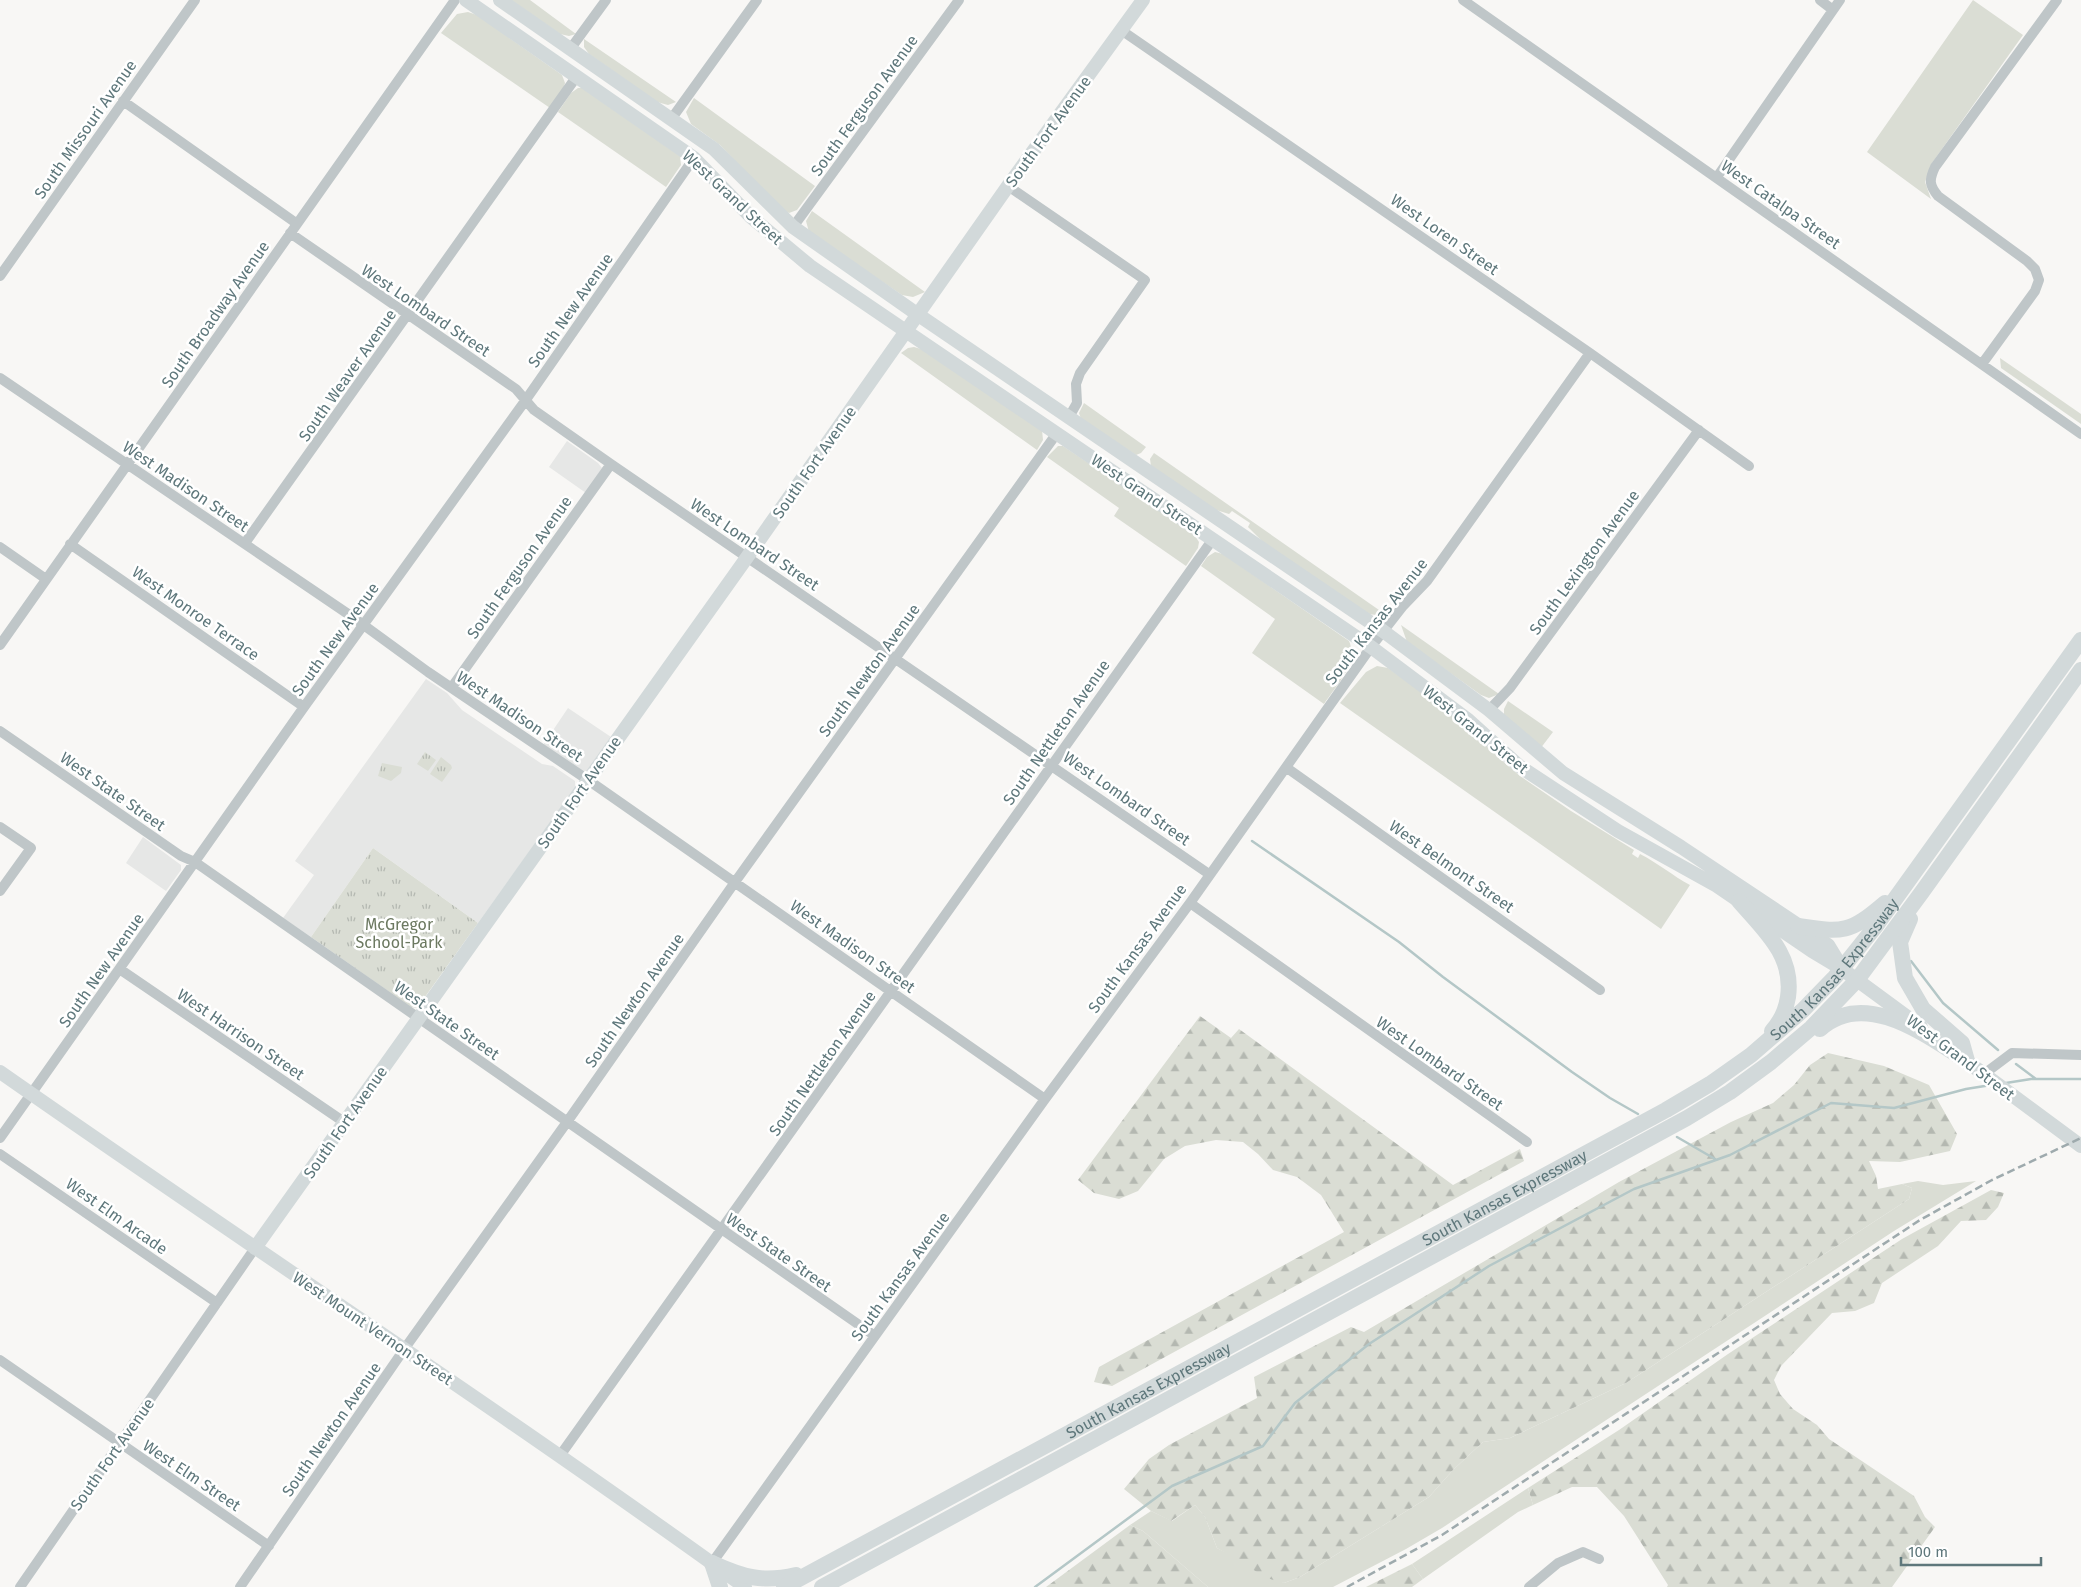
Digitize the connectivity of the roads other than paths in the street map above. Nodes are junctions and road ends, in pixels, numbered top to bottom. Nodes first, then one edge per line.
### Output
1 (195, 0) edge
2 (455, 0) edge
3 (466, 0) edge
4 (500, 0) edge
5 (606, 0) edge
6 (757, 0) edge
7 (959, 0) edge
8 (1143, 0) edge
9 (1463, 0) edge
10 (1820, 0) edge
11 (1840, 0) edge
12 (2057, 0) edge
13 (1833, 10) junction
14 (1121, 30) junction
15 (571, 48) junction
16 (577, 76) junction
17 (123, 101) junction
18 (672, 118) junction
19 (694, 158) junction
20 (1717, 178) junction
21 (1008, 186) junction
22 (296, 223) junction
23 (793, 227) junction
24 (290, 233) junction
25 (0, 276) edge
26 (917, 314) junction
27 (407, 316) junction
28 (906, 330) junction
29 (1590, 353) junction
30 (1982, 364) junction
31 (0, 378) edge
32 (524, 401) junction
33 (1069, 417) junction
34 (1699, 430) junction
35 (1057, 433) junction
36 (2081, 434) edge
37 (610, 464) junction
38 (127, 466) junction
39 (1749, 466) dead end
40 (1213, 539) junction
41 (245, 543) junction
42 (70, 544) junction
43 (0, 547) edge
44 (747, 557) junction
45 (46, 579) junction
46 (363, 626) junction
47 (1383, 632) junction
48 (2081, 640) edge
49 (0, 645) edge
50 (1371, 647) junction
51 (896, 658) junction
52 (2081, 670) edge
53 (452, 687) junction
54 (304, 707) junction
55 (1489, 710) junction
56 (0, 732) edge
57 (1051, 764) junction
58 (1287, 768) junction
59 (588, 780) junction
60 (0, 827) edge
61 (195, 862) junction
62 (1209, 874) junction
63 (734, 882) junction
64 (1904, 887) junction
65 (0, 891) edge
66 (1922, 892) junction
67 (1739, 901) junction
68 (1190, 903) junction
69 (1798, 926) junction
70 (1842, 969) junction
71 (120, 970) junction
72 (1857, 980) junction
73 (1600, 990) dead end
74 (891, 991) junction
75 (418, 1019) junction
76 (1751, 1055) junction
77 (2081, 1055) edge
78 (1967, 1061) junction
79 (1771, 1062) junction
80 (0, 1072) edge
81 (1986, 1075) junction
82 (31, 1094) junction
83 (1045, 1099) junction
84 (344, 1122) junction
85 (567, 1122) junction
86 (0, 1138) edge
87 (1527, 1142) dead end
88 (2081, 1146) edge
89 (0, 1154) edge
90 (721, 1230) junction
91 (255, 1248) junction
92 (217, 1303) junction
93 (875, 1336) junction
94 (405, 1348) junction
95 (0, 1360) edge
96 (119, 1443) junction
97 (559, 1456) junction
98 (269, 1546) junction
99 (1600, 1558) dead end
100 (712, 1564) junction
101 (824, 1566) junction
102 (840, 1581) edge
103 (20, 1587) edge
104 (240, 1587) edge
105 (720, 1587) edge
106 (744, 1587) edge
107 (784, 1587) edge
108 (822, 1587) edge
109 (1529, 1587) edge

1 - 17 street, South Missouri Avenue
2 - 22 street, South Broadway Avenue
3 - 16 main road, West Grand Street
4 - 15 main road, West Grand Street
5 - 15 street
6 - 18 street
7 - 23 street, South Ferguson Avenue
8 - 14 main road, South Fort Avenue
9 - 20 street, West Catalpa Street
10 - 13 street
11 - 13 street
12 - 30 street
13 - 20 street
14 - 21 main road, South Fort Avenue
14 - 29 street, West Loren Street
15 - 18 main road, West Grand Street
16 - 19 main road, West Grand Street
16 - 27 street, South Weaver Avenue
17 - 22 street
17 - 25 street, South Missouri Avenue
18 - 23 main road, West Grand Street
19 - 28 main road, West Grand Street
19 - 32 street, South New Avenue
20 - 30 street, West Catalpa Street
21 - 26 main road, South Fort Avenue
21 - 33 street
22 - 24 street, South Broadway Avenue
23 - 26 main road, West Grand Street
24 - 27 street, West Lombard Street
24 - 38 street, South Broadway Avenue
26 - 28 main road, South Fort Avenue
26 - 33 main road, West Grand Street
27 - 32 street, West Lombard Street
27 - 41 street, South Weaver Avenue
28 - 35 main road, West Grand Street
28 - 44 main road, South Fort Avenue
29 - 34 street, West Loren Street
29 - 47 street, South Kansas Avenue
30 - 36 street, West Catalpa Street
31 - 38 street, West Madison Street
32 - 37 street, West Lombard Street
32 - 46 street, South New Avenue
33 - 47 main road, West Grand Street
34 - 39 street, West Loren Street
34 - 55 street, South Lexington Avenue
35 - 40 main road, West Grand Street
35 - 51 street, South Newton Avenue
37 - 44 street, West Lombard Street
37 - 53 street, South Ferguson Avenue
38 - 41 street, West Madison Street
38 - 42 street, South Broadway Avenue
40 - 50 main road, West Grand Street
40 - 57 street, South Nettleton Avenue
41 - 46 street, West Madison Street
42 - 45 street, South Broadway Avenue
42 - 54 street, West Monroe Terrace
43 - 45 street
44 - 51 street, West Lombard Street
44 - 59 main road, South Fort Avenue
45 - 49 street, South Broadway Avenue
46 - 53 street, West Madison Street
46 - 54 street, South New Avenue
47 - 50 street, South Kansas Avenue
47 - 55 main road, West Grand Street
48 - 64 main road, South Kansas Expressway
50 - 58 street, South Kansas Avenue
50 - 67 main road, West Grand Street
51 - 57 street, West Lombard Street
51 - 63 street, South Newton Avenue
52 - 66 main road, South Kansas Expressway
53 - 59 street, West Madison Street
54 - 61 street, South New Avenue
55 - 69 main road, West Grand Street
56 - 61 street, West State Street
57 - 62 street, West Lombard Street
57 - 74 street, South Nettleton Avenue
58 - 62 street, South Kansas Avenue
58 - 73 street, West Belmont Street
59 - 63 street, West Madison Street
59 - 75 main road, South Fort Avenue
60 - 65 street
61 - 71 street, South New Avenue
61 - 75 street, West State Street
62 - 68 street, South Kansas Avenue
63 - 74 street, West Madison Street
63 - 85 street, South Newton Avenue
64 - 69 main road
64 - 70 main road, South Kansas Expressway
66 - 72 main road, South Kansas Expressway
66 - 78 main road
67 - 70 main road, West Grand Street
67 - 76 main road
68 - 83 street, South Kansas Avenue
68 - 87 street, West Lombard Street
69 - 70 main road, West Grand Street
70 - 72 main road, West Grand Street
70 - 76 main road, South Kansas Expressway
71 - 82 street, South New Avenue
71 - 84 street, West Harrison Street
72 - 78 main road, West Grand Street
72 - 79 main road, South Kansas Expressway
74 - 83 street, West Madison Street
74 - 90 street, South Nettleton Avenue
75 - 84 main road, South Fort Avenue
75 - 85 street, West State Street
76 - 101 main road, South Kansas Expressway
77 - 81 street
78 - 79 main road
78 - 81 main road, West Grand Street
79 - 102 main road, South Kansas Expressway
80 - 82 main road, West Mount Vernon Street
81 - 88 main road, West Grand Street
82 - 86 street, South New Avenue
82 - 91 main road, West Mount Vernon Street
83 - 93 street, South Kansas Avenue
84 - 91 main road, South Fort Avenue
85 - 90 street, West State Street
85 - 94 street, South Newton Avenue
89 - 92 street, West Elm Arcade
90 - 93 street, West State Street
90 - 97 street, South Nettleton Avenue
91 - 92 street, South Fort Avenue
91 - 94 main road, West Mount Vernon Street
92 - 96 street, South Fort Avenue
93 - 100 street, South Kansas Avenue
94 - 97 main road, West Mount Vernon Street
94 - 98 street, South Newton Avenue
95 - 96 street, West Elm Street
96 - 98 street, West Elm Street
96 - 103 street, South Fort Avenue
97 - 100 main road, West Mount Vernon Street
98 - 104 street, South Newton Avenue
99 - 109 street
100 - 101 main road
100 - 105 main road
100 - 106 main road, West Mount Vernon Street
101 - 107 main road, South Kansas Expressway
102 - 108 main road, South Kansas Expressway

